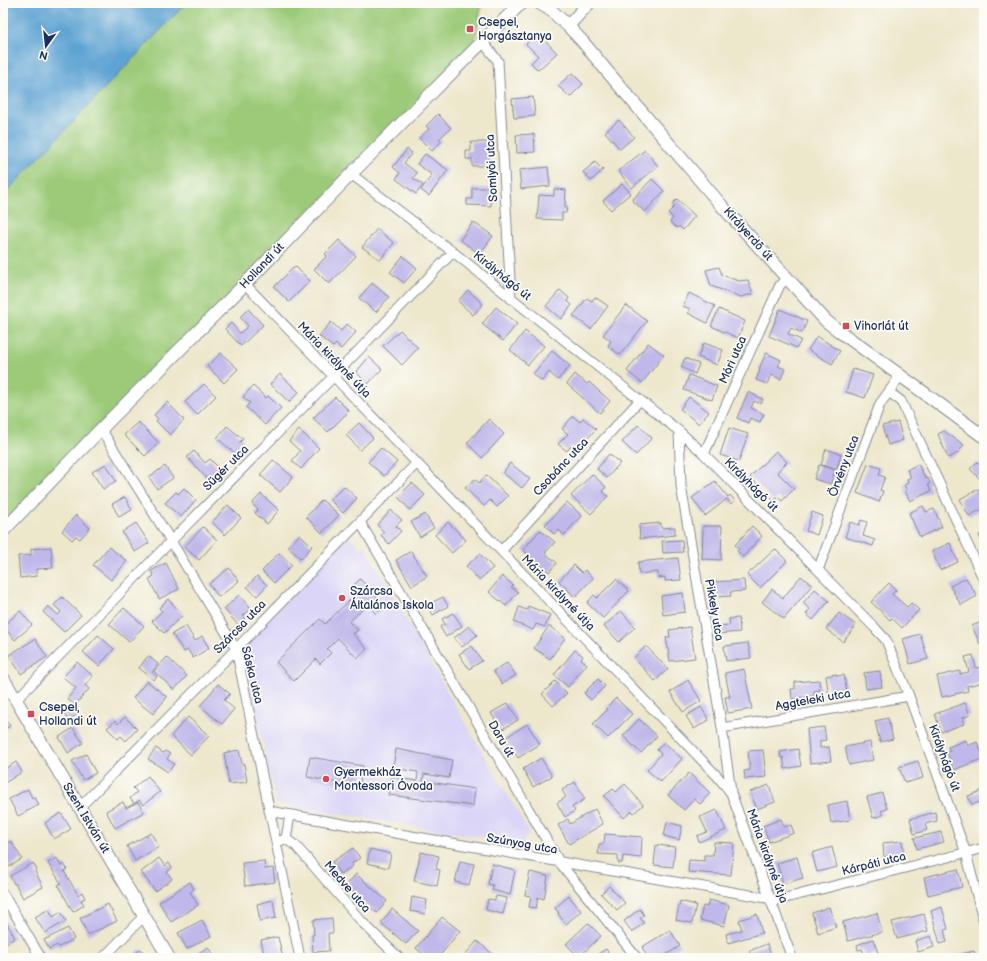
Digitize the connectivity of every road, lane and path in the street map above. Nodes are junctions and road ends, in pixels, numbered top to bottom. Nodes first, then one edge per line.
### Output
1 (523, 3) edge
2 (539, 3) edge
3 (589, 3) edge
4 (568, 26) junction
5 (482, 41) junction
6 (351, 174) junction
7 (453, 252) junction
8 (787, 278) junction
9 (245, 284) junction
10 (511, 299) junction
11 (900, 375) junction
12 (333, 377) junction
13 (889, 392) junction
14 (640, 400) junction
15 (101, 429) junction
16 (679, 431) junction
17 (984, 437) edge
18 (704, 454) junction
19 (417, 463) junction
20 (360, 522) junction
21 (3, 531) edge
22 (171, 541) junction
23 (501, 551) junction
24 (818, 570) junction
25 (984, 580) edge
26 (236, 649) junction
27 (3, 678) edge
28 (909, 696) junction
29 (16, 700) junction
30 (722, 728) junction
31 (731, 793) junction
32 (80, 807) junction
33 (269, 811) junction
34 (290, 815) junction
35 (286, 839) junction
36 (276, 842) junction
37 (984, 848) edge
38 (966, 853) junction
39 (560, 863) junction
40 (3, 894) edge
41 (770, 900) junction
42 (144, 916) junction
43 (984, 923) edge
44 (40, 958) edge
45 (103, 958) edge
46 (169, 958) edge
47 (300, 958) edge
48 (399, 958) edge
49 (637, 958) edge
50 (792, 958) edge

1 - 5 street, Hollandi út
2 - 4 street, Királyerdő út
3 - 4 street
4 - 8 street, Királyerdő út
5 - 6 street, Hollandi út
5 - 10 street, Somlyói utca
6 - 7 street, Királyhágó út
6 - 9 street, Hollandi út
7 - 10 street, Királyhágó út
7 - 12 street, Sügér utca
8 - 11 street, Királyerdő út
8 - 18 street, Móri utca
9 - 12 street, Mária királyné útja
9 - 15 street, Hollandi út
10 - 14 street, Királyhágó út
11 - 13 street, Örvény utca
11 - 17 street, Királyerdő út
12 - 19 street, Mária királyné útja
12 - 22 street, Sügér utca
13 - 24 street, Örvény utca
13 - 25 street
14 - 16 street, Királyhágó út
14 - 23 street, Csobánc utca
15 - 21 street, Hollandi út
15 - 22 street, Sáska utca
16 - 18 street, Királyhágó út
16 - 30 street, Pikkely utca
18 - 24 street, Királyhágó út
19 - 20 street, Szárcsa utca
19 - 23 street, Mária királyné útja
20 - 26 street, Szárcsa utca
20 - 39 street, Daru út
22 - 26 street, Sáska utca
22 - 29 street, Sügér utca
23 - 31 street, Mária királyné útja
24 - 28 street, Királyhágó út
26 - 32 street, Szárcsa utca
26 - 33 street, Sáska utca
27 - 29 street, Szent István út
28 - 30 street, Aggteleki utca
28 - 38 street, Királyhágó út
29 - 32 street, Szent István út
30 - 31 street, Pikkely utca
31 - 41 street, Mária királyné útja
32 - 42 street, Szent István út
33 - 34 street, Szúnyog utca
33 - 36 street, Sáska utca
34 - 35 street
34 - 39 street, Szúnyog utca
35 - 36 street
35 - 48 street, Medve utca
36 - 47 street, Sáska utca
37 - 38 street, Kárpáti utca
38 - 41 street, Kárpáti utca
38 - 43 street, Királyhágó út
39 - 41 street, Szúnyog utca
39 - 49 street, Daru út
40 - 44 street
41 - 50 street, Mária királyné útja
42 - 45 street
42 - 46 street, Szent István út

